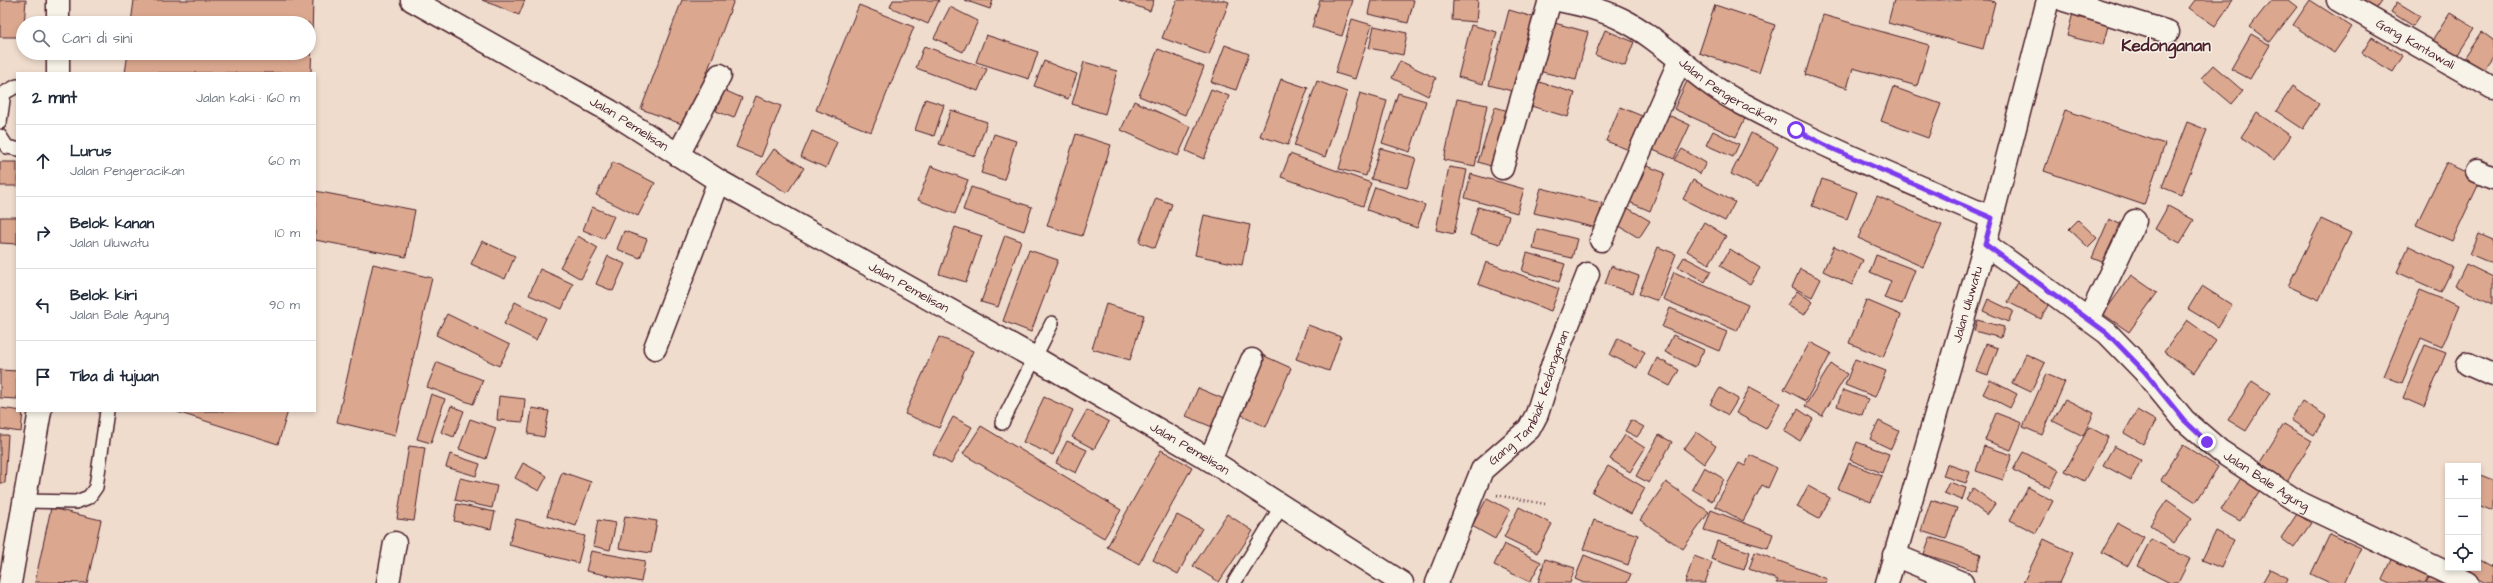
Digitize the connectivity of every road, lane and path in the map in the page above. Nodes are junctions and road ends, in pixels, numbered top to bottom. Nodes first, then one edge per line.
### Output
1 (58, 0) edge
2 (412, 0) edge
3 (1550, 0) edge
4 (1558, 0) edge
5 (2048, 0) edge
6 (2064, 0) edge
7 (2338, 0) edge
8 (58, 16) edge
9 (2168, 32) dead end
10 (58, 60) edge
11 (1680, 60) junction
12 (58, 72) edge
13 (720, 74) dead end
14 (16, 87) edge
15 (2493, 88) edge
16 (0, 122) edge
17 (0, 136) edge
18 (16, 149) edge
19 (678, 155) junction
20 (1502, 168) dead end
21 (719, 181) junction
22 (1992, 218) junction
23 (2135, 221) dead end
24 (1601, 240) dead end
25 (1985, 244) junction
26 (1588, 274) dead end
27 (2089, 318) junction
28 (1052, 323) dead end
29 (655, 348) dead end
30 (1035, 358) junction
31 (1252, 360) dead end
32 (2468, 364) dead end
33 (2493, 375) edge
34 (40, 412) edge
35 (107, 412) edge
36 (1002, 423) dead end
37 (1210, 460) junction
38 (1473, 490) junction
39 (25, 501) junction
40 (1545, 504) dead end
41 (1281, 507) junction
42 (395, 543) dead end
43 (1894, 555) junction
44 (10, 583) edge
45 (388, 583) edge
46 (1234, 583) edge
47 (1402, 583) edge
48 (1437, 583) edge
49 (1887, 583) edge
50 (1962, 583) edge
51 (2468, 583) edge

1 - 8 street
2 - 19 street, Jalan Pemelisan
3 - 20 street
4 - 11 street, Jalan Pengeracikan
5 - 22 street, Jalan Uluwatu
6 - 9 street
7 - 15 street, Gang Kantawali
10 - 12 street
11 - 22 street, Jalan Pengeracikan
11 - 24 street
13 - 19 street
14 - 16 lane
17 - 18 lane
19 - 21 street, Jalan Pemelisan
21 - 29 street
21 - 30 street, Jalan Pemelisan
22 - 25 street, Jalan Uluwatu
23 - 27 street
25 - 27 street, Jalan Bale Agung
25 - 43 street, Jalan Uluwatu
26 - 38 street, Gang Tambiak Kedonganan
27 - 51 street, Jalan Bale Agung
28 - 30 lane
30 - 36 lane
30 - 37 street, Jalan Pemelisan
31 - 37 street
32 - 33 street
34 - 39 street
35 - 39 lane
37 - 41 street, Jalan Pemelisan
38 - 40 path
38 - 48 street, Gang Tambiak Kedonganan
39 - 44 street
41 - 46 lane
41 - 47 street, Jalan Pemelisan
42 - 45 street
43 - 49 street, Jalan Uluwatu
43 - 50 street

